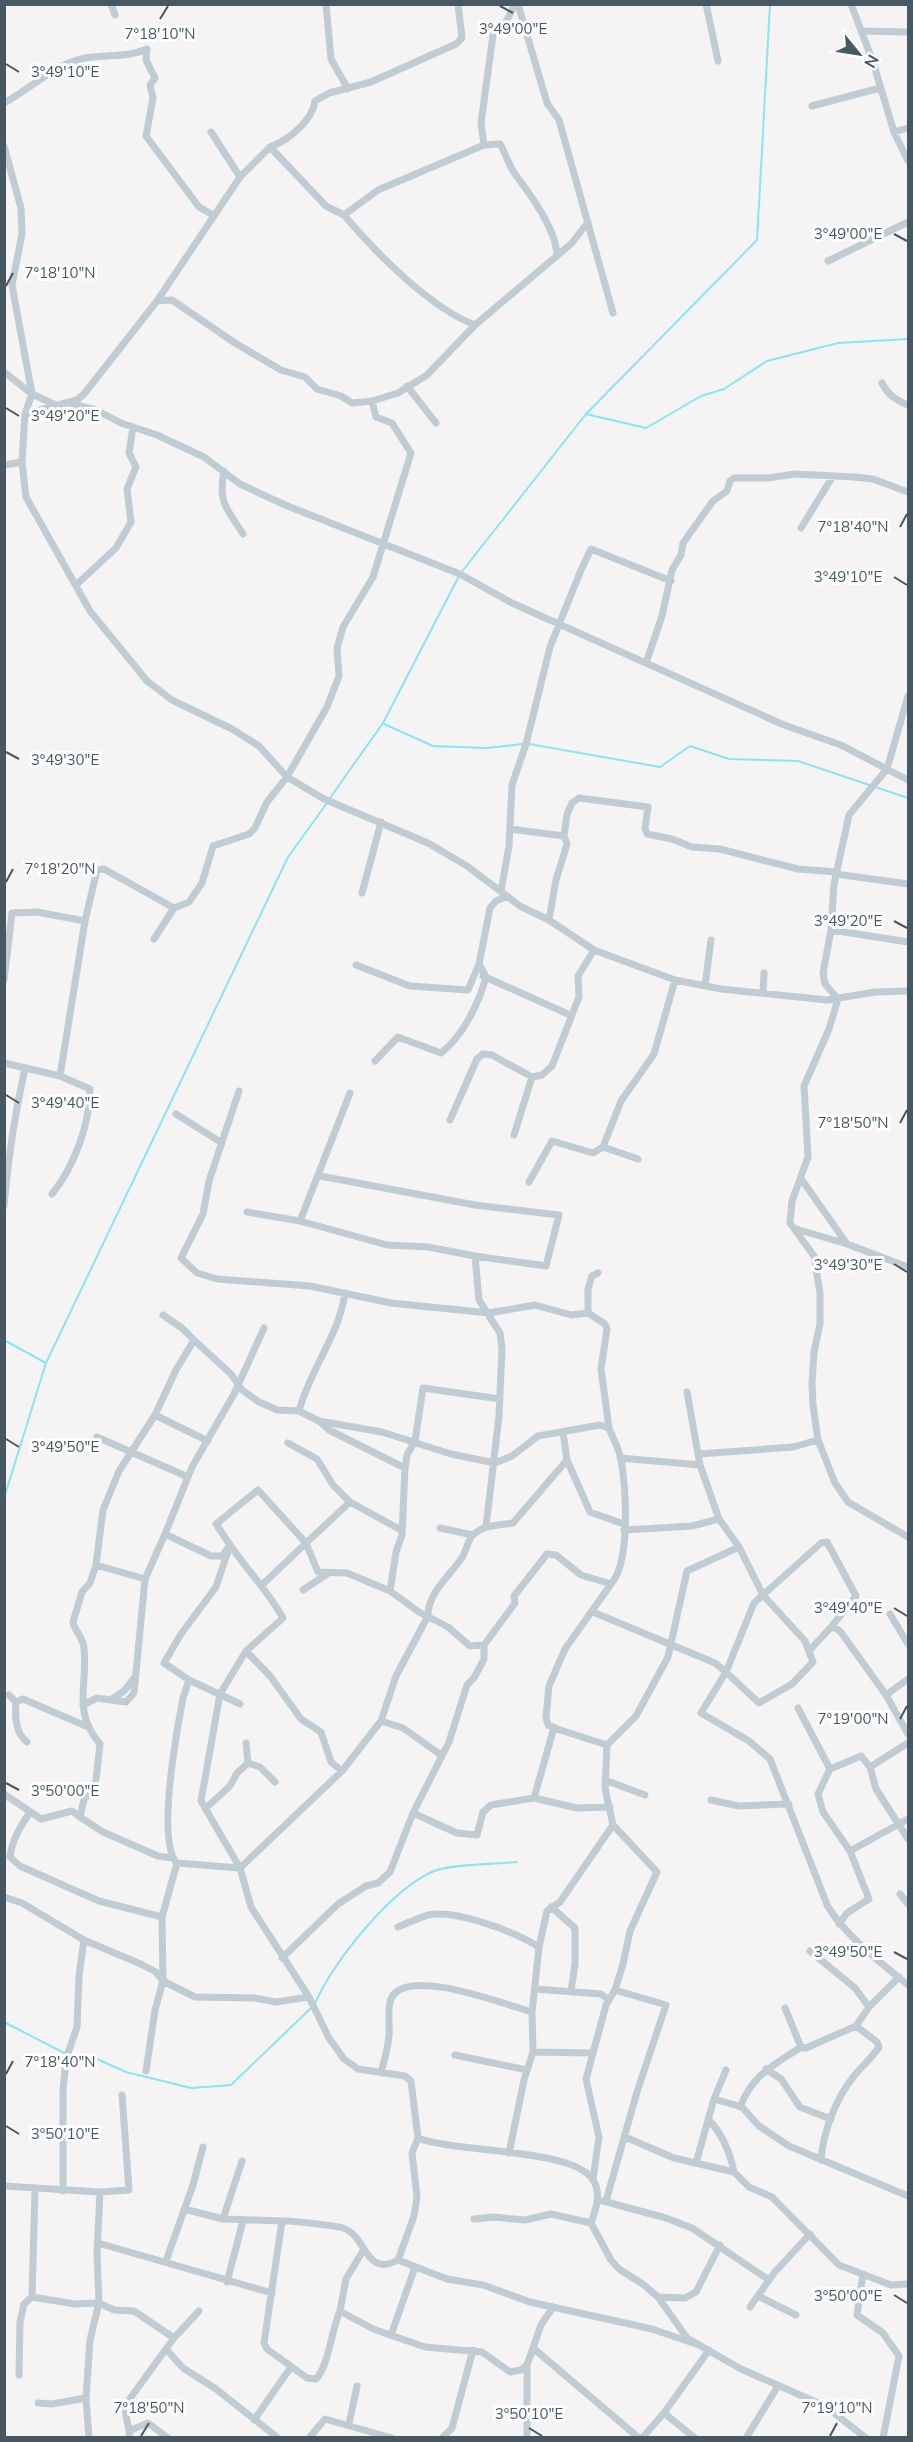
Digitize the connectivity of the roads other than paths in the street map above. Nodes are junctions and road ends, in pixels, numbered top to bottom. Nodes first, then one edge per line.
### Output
1 (111, 4) edge
2 (326, 4) edge
3 (458, 4) edge
4 (517, 4) edge
5 (705, 4) edge
6 (850, 4) edge
7 (115, 15) dead end
8 (861, 32) junction
9 (909, 32) edge
10 (718, 61) dead end
11 (880, 88) junction
12 (348, 89) junction
13 (4, 103) edge
14 (812, 106) dead end
15 (909, 128) edge
16 (211, 132) dead end
17 (894, 132) junction
18 (484, 145) junction
19 (4, 146) edge
20 (270, 147) junction
21 (909, 161) edge
22 (240, 177) junction
23 (213, 215) junction
24 (344, 215) junction
25 (588, 222) junction
26 (909, 222) edge
27 (557, 255) junction
28 (828, 261) dead end
29 (157, 301) junction
30 (614, 313) dead end
31 (475, 325) junction
32 (4, 372) edge
33 (882, 383) dead end
34 (407, 386) junction
35 (32, 394) junction
36 (372, 401) junction
37 (69, 403) junction
38 (56, 405) junction
39 (909, 405) edge
40 (25, 414) junction
41 (436, 423) dead end
42 (133, 427) junction
43 (22, 462) junction
44 (4, 465) edge
45 (224, 471) junction
46 (833, 476) junction
47 (909, 492) edge
48 (801, 528) dead end
49 (243, 534) dead end
50 (384, 546) junction
51 (671, 581) junction
52 (76, 585) junction
53 (560, 624) junction
54 (646, 663) junction
55 (909, 696) edge
56 (887, 769) junction
57 (287, 777) junction
58 (909, 780) edge
59 (381, 822) junction
60 (510, 829) junction
61 (564, 836) junction
62 (836, 873) junction
63 (909, 884) edge
64 (362, 893) dead end
65 (504, 894) junction
66 (174, 908) junction
67 (549, 920) junction
68 (85, 921) junction
69 (831, 930) junction
70 (154, 939) dead end
71 (711, 940) dead end
72 (909, 942) edge
73 (594, 950) junction
74 (479, 964) junction
75 (356, 965) dead end
76 (764, 973) dead end
77 (475, 974) junction
78 (486, 977) junction
79 (4, 980) edge
80 (675, 980) junction
81 (705, 986) junction
82 (909, 991) edge
83 (763, 993) junction
84 (837, 999) junction
85 (570, 1015) junction
86 (375, 1061) dead end
87 (4, 1063) edge
88 (25, 1068) junction
89 (60, 1076) junction
90 (532, 1077) junction
91 (239, 1091) dead end
92 (350, 1093) dead end
93 (176, 1114) dead end
94 (450, 1120) dead end
95 (514, 1136) dead end
96 (222, 1143) junction
97 (603, 1147) junction
98 (638, 1159) dead end
99 (320, 1176) junction
100 (802, 1180) junction
101 (529, 1182) dead end
102 (52, 1194) dead end
103 (4, 1206) edge
104 (247, 1212) dead end
105 (300, 1221) junction
106 (796, 1229) junction
107 (847, 1244) junction
108 (475, 1256) junction
109 (909, 1267) edge
110 (598, 1273) dead end
111 (345, 1293) junction
112 (489, 1313) junction
113 (588, 1313) junction
114 (164, 1316) dead end
115 (264, 1328) dead end
116 (194, 1340) junction
117 (239, 1385) junction
118 (687, 1392) dead end
119 (500, 1399) junction
120 (299, 1411) junction
121 (154, 1415) junction
122 (319, 1420) junction
123 (609, 1428) junction
124 (563, 1432) junction
125 (97, 1437) dead end
126 (818, 1440) junction
127 (208, 1441) junction
128 (415, 1441) junction
129 (288, 1443) dead end
130 (131, 1453) junction
131 (699, 1454) junction
132 (620, 1458) junction
133 (567, 1460) junction
134 (495, 1463) junction
135 (700, 1465) junction
136 (405, 1468) junction
137 (188, 1477) junction
138 (350, 1502) junction
139 (719, 1518) junction
140 (486, 1527) junction
141 (624, 1527) junction
142 (440, 1528) dead end
143 (401, 1530) junction
144 (165, 1534) junction
145 (473, 1535) junction
146 (909, 1536) edge
147 (306, 1543) junction
148 (230, 1545) junction
149 (739, 1547) junction
150 (96, 1565) junction
151 (327, 1574) junction
152 (145, 1579) junction
153 (262, 1584) junction
154 (611, 1584) junction
155 (303, 1590) dead end
156 (390, 1591) junction
157 (763, 1595) junction
158 (593, 1612) junction
159 (890, 1614) dead end
160 (428, 1616) junction
161 (832, 1626) junction
162 (909, 1644) edge
163 (484, 1645) junction
164 (672, 1645) junction
165 (246, 1651) junction
166 (809, 1651) junction
167 (726, 1672) junction
168 (909, 1679) edge
169 (189, 1680) junction
170 (220, 1694) junction
171 (9, 1695) dead end
172 (886, 1695) junction
173 (16, 1702) junction
174 (240, 1704) dead end
175 (83, 1705) junction
176 (798, 1708) dead end
177 (381, 1720) junction
178 (86, 1726) junction
179 (557, 1729) junction
180 (909, 1734) edge
181 (27, 1742) dead end
182 (246, 1743) dead end
183 (909, 1743) edge
184 (607, 1745) junction
185 (441, 1755) junction
186 (248, 1763) junction
187 (870, 1767) junction
188 (830, 1769) junction
189 (342, 1771) junction
190 (606, 1780) junction
191 (275, 1782) dead end
192 (4, 1794) edge
193 (645, 1795) dead end
194 (534, 1798) junction
195 (711, 1800) dead end
196 (789, 1804) junction
197 (610, 1807) junction
198 (206, 1808) junction
199 (30, 1812) junction
200 (412, 1813) junction
201 (80, 1817) junction
202 (909, 1819) edge
203 (614, 1825) junction
204 (898, 1825) junction
205 (909, 1839) edge
206 (850, 1851) junction
207 (175, 1860) junction
208 (240, 1868) junction
209 (900, 1894) dead end
210 (4, 1897) edge
211 (909, 1904) edge
212 (551, 1907) junction
213 (162, 1917) junction
214 (839, 1924) junction
215 (398, 1927) dead end
216 (84, 1940) junction
217 (539, 1947) junction
218 (810, 1951) dead end
219 (282, 1958) junction
220 (899, 1977) junction
221 (163, 1981) junction
222 (909, 1985) edge
223 (535, 1989) junction
224 (615, 1990) junction
225 (571, 1991) junction
226 (309, 1997) junction
227 (609, 2000) junction
228 (869, 2007) junction
229 (785, 2008) dead end
230 (532, 2012) junction
231 (856, 2026) junction
232 (801, 2047) junction
233 (533, 2052) junction
234 (592, 2053) junction
235 (455, 2055) dead end
236 (766, 2069) junction
237 (527, 2070) junction
238 (726, 2070) dead end
239 (146, 2071) dead end
240 (381, 2073) junction
241 (122, 2095) dead end
242 (714, 2099) junction
243 (740, 2107) junction
244 (831, 2119) junction
245 (709, 2120) junction
246 (625, 2137) junction
247 (418, 2138) junction
248 (203, 2147) dead end
249 (509, 2153) junction
250 (821, 2160) junction
251 (242, 2161) dead end
252 (696, 2163) junction
253 (734, 2172) junction
254 (593, 2179) junction
255 (4, 2186) edge
256 (35, 2190) junction
257 (63, 2191) junction
258 (100, 2192) junction
259 (909, 2196) edge
260 (603, 2200) junction
261 (184, 2209) junction
262 (223, 2219) junction
263 (474, 2219) dead end
264 (243, 2221) junction
265 (282, 2221) junction
266 (591, 2223) junction
267 (810, 2234) junction
268 (98, 2243) junction
269 (720, 2245) junction
270 (364, 2249) junction
271 (398, 2260) junction
272 (166, 2261) junction
273 (415, 2267) junction
274 (863, 2274) junction
275 (769, 2280) junction
276 (227, 2282) junction
277 (909, 2284) edge
278 (272, 2293) junction
279 (761, 2295) junction
280 (32, 2296) junction
281 (658, 2297) junction
282 (99, 2303) junction
283 (553, 2307) junction
284 (750, 2307) dead end
285 (199, 2311) dead end
286 (340, 2311) junction
287 (796, 2315) dead end
288 (391, 2335) junction
289 (174, 2338) junction
290 (696, 2344) junction
291 (533, 2348) junction
292 (166, 2349) junction
293 (472, 2350) junction
294 (709, 2350) junction
295 (527, 2365) junction
296 (291, 2367) junction
297 (19, 2374) dead end
298 (357, 2386) dead end
299 (778, 2386) junction
300 (86, 2398) junction
301 (38, 2403) dead end
302 (664, 2414) junction
303 (254, 2420) junction
304 (349, 2424) junction
305 (130, 2434) edge
306 (389, 2437) edge
307 (89, 2438) edge
308 (168, 2438) edge
309 (278, 2438) edge
310 (309, 2438) edge
311 (442, 2438) edge
312 (527, 2438) edge
313 (641, 2438) edge
314 (695, 2438) edge
315 (746, 2438) edge
316 (866, 2438) edge
317 (883, 2438) edge

1 - 7 street
2 - 12 street
3 - 12 street
4 - 18 street
4 - 25 street
5 - 10 street
6 - 8 street
8 - 9 street
8 - 11 street
11 - 14 street
11 - 17 street
12 - 20 street
13 - 23 street
15 - 17 street
16 - 22 street
17 - 21 street
18 - 24 street
18 - 27 street
19 - 35 street
20 - 22 street
20 - 24 street
22 - 23 street
23 - 29 street
24 - 31 street
25 - 27 street
25 - 30 street
26 - 28 street
27 - 31 street
29 - 36 street
29 - 37 street
31 - 34 street
32 - 35 street
33 - 39 street
34 - 36 street
34 - 41 street
35 - 38 street
35 - 40 street
36 - 50 street
37 - 38 street
37 - 42 street
38 - 40 street
40 - 43 street
42 - 45 street
42 - 52 street
43 - 44 street
43 - 52 street
45 - 49 street
45 - 50 street
46 - 47 street
46 - 48 street
46 - 51 street
50 - 53 street
50 - 57 street
51 - 53 street
51 - 54 street
52 - 57 street
53 - 54 street
53 - 60 street
54 - 56 street
55 - 56 street
56 - 58 street
56 - 62 street
57 - 59 street
57 - 66 street
59 - 64 street
59 - 65 street
60 - 61 street
60 - 65 street
61 - 62 street
61 - 67 street
62 - 63 street
62 - 69 street
65 - 67 street
65 - 74 street
66 - 68 street
66 - 70 street
67 - 73 street
68 - 79 street
68 - 89 street
69 - 72 street
69 - 84 street
71 - 81 street
73 - 80 street
73 - 85 street
74 - 77 street
74 - 78 street
75 - 77 street
76 - 83 street
77 - 78 street
78 - 85 street
78 - 86 street
80 - 81 street
80 - 97 street
81 - 83 street
82 - 84 street
83 - 84 street
84 - 100 street
85 - 90 street
87 - 88 street
88 - 89 street
88 - 103 street
89 - 102 street
90 - 94 street
90 - 95 street
91 - 96 street
92 - 99 street
93 - 96 street
96 - 111 street
97 - 98 street
97 - 101 street
99 - 105 street
99 - 108 street
100 - 106 street
100 - 107 street
104 - 105 street
105 - 108 street
106 - 107 street
106 - 126 street
107 - 109 street
108 - 112 street
110 - 113 street
111 - 112 street
111 - 120 street
112 - 113 street
112 - 119 street
113 - 123 street
114 - 116 street
115 - 117 street
116 - 117 street
116 - 121 street
117 - 120 street
117 - 127 street
118 - 131 street
119 - 128 street
119 - 134 street
120 - 122 street
121 - 127 street
121 - 130 street
122 - 128 street
122 - 136 street
123 - 124 street
123 - 132 street
124 - 133 street
124 - 134 street
125 - 130 street
126 - 131 street
126 - 146 street
127 - 137 street
128 - 134 street
128 - 136 street
129 - 138 street
130 - 137 street
130 - 150 street
131 - 135 street
132 - 135 street
132 - 141 street
133 - 140 street
133 - 141 street
134 - 140 street
135 - 139 street
136 - 143 street
137 - 144 street
138 - 143 street
138 - 147 street
139 - 141 street
139 - 149 street
140 - 145 street
141 - 154 street
142 - 145 street
143 - 156 street
144 - 148 street
144 - 152 street
145 - 160 street
147 - 148 street
147 - 151 street
147 - 153 street
148 - 153 street
148 - 169 street
149 - 157 street
149 - 164 street
150 - 152 street
150 - 175 street
151 - 155 street
151 - 156 street
152 - 175 street
153 - 165 street
154 - 158 street
154 - 163 street
156 - 160 street
157 - 161 street
157 - 166 street
157 - 167 street
158 - 164 street
158 - 179 street
159 - 162 street
160 - 163 street
160 - 177 street
161 - 166 street
161 - 172 street
163 - 185 street
164 - 167 street
164 - 184 street
165 - 170 street
165 - 189 street
166 - 167 street
167 - 196 street
168 - 172 street
169 - 170 street
169 - 207 street
170 - 174 street
170 - 198 street
171 - 173 street
172 - 180 street
173 - 178 street
173 - 181 street
175 - 178 street
176 - 188 street
177 - 185 street
177 - 189 street
178 - 201 street
179 - 184 street
179 - 194 street
182 - 186 street
183 - 187 street
184 - 190 street
185 - 200 street
186 - 191 street
186 - 198 street
187 - 188 street
187 - 204 street
188 - 206 street
189 - 208 street
190 - 193 street
190 - 197 street
192 - 199 street
194 - 197 street
194 - 200 street
195 - 196 street
196 - 214 street
197 - 203 street
198 - 208 street
199 - 201 street
199 - 213 street
200 - 219 street
201 - 207 street
202 - 204 street
203 - 212 street
203 - 224 street
204 - 205 street
204 - 206 street
206 - 214 street
207 - 208 street
207 - 213 street
208 - 219 street
209 - 211 street
210 - 216 street
212 - 217 street
212 - 225 street
213 - 221 street
214 - 220 street
215 - 217 street
216 - 221 street
216 - 257 street
217 - 223 street
218 - 228 street
219 - 226 street
220 - 222 street
220 - 228 street
221 - 226 street
221 - 239 street
223 - 225 street
223 - 230 street
224 - 227 street
224 - 246 street
225 - 227 street
226 - 240 street
227 - 234 street
228 - 231 street
229 - 232 street
230 - 233 street
230 - 240 street
231 - 232 street
231 - 244 street
232 - 236 street
233 - 234 street
233 - 237 street
234 - 254 street
235 - 237 street
236 - 243 street
236 - 244 street
237 - 249 street
238 - 242 street
240 - 247 street
241 - 258 street
242 - 243 street
242 - 245 street
243 - 250 street
244 - 250 street
245 - 252 street
245 - 253 street
246 - 252 street
246 - 260 street
247 - 249 street
247 - 271 street
248 - 261 street
249 - 254 street
250 - 259 street
251 - 262 street
252 - 253 street
253 - 267 street
254 - 260 street
255 - 256 street
256 - 257 street
256 - 280 street
257 - 258 street
258 - 268 street
260 - 266 street
260 - 269 street
261 - 262 street
261 - 272 street
262 - 264 street
263 - 266 street
264 - 265 street
264 - 276 street
265 - 270 street
265 - 278 street
266 - 281 street
267 - 274 street
267 - 275 street
268 - 272 street
268 - 282 street
269 - 275 street
269 - 281 street
270 - 271 street
270 - 286 street
271 - 273 street
272 - 276 street
273 - 283 street
273 - 288 street
274 - 277 street
274 - 317 street
275 - 279 street
276 - 278 street
278 - 296 street
279 - 284 street
279 - 287 street
280 - 282 street
280 - 297 street
281 - 290 street
282 - 289 street
282 - 300 street
283 - 290 street
283 - 291 street
285 - 289 street
286 - 288 street
286 - 296 street
288 - 293 street
289 - 292 street
290 - 294 street
291 - 295 street
291 - 313 street
292 - 303 street
292 - 305 street
293 - 295 street
293 - 311 street
294 - 299 street
294 - 302 street
295 - 312 street
296 - 303 street
298 - 304 street
299 - 315 street
299 - 316 street
300 - 301 street
300 - 307 street
302 - 313 street
302 - 314 street
303 - 309 street
304 - 306 street
304 - 310 street
305 - 308 street

